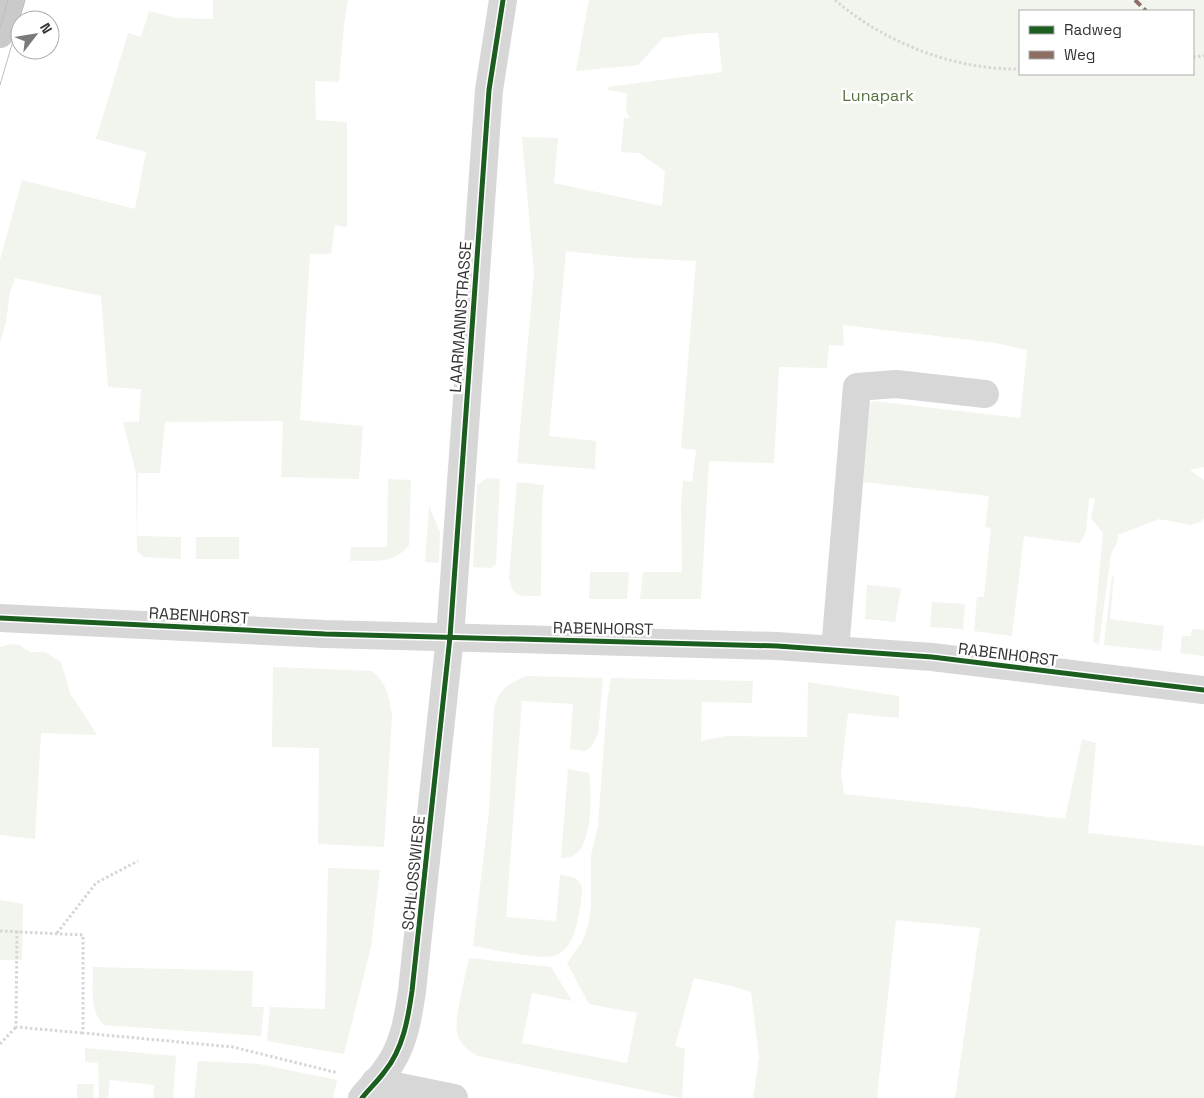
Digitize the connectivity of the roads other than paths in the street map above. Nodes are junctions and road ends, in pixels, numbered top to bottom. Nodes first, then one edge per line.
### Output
1 (11, 0) edge
2 (503, 0) edge
3 (0, 34) edge
4 (985, 394) dead end
5 (0, 618) edge
6 (450, 637) junction
7 (835, 650) junction
8 (1204, 690) edge
9 (368, 1090) edge
10 (454, 1098) edge

1 - 3 main road
2 - 6 street, LAARMANNSTRASSE
4 - 7 street
5 - 6 street, RABENHORST
6 - 7 street, RABENHORST
6 - 9 street, SCHLOSSWIESE
7 - 8 street, RABENHORST
9 - 10 street

